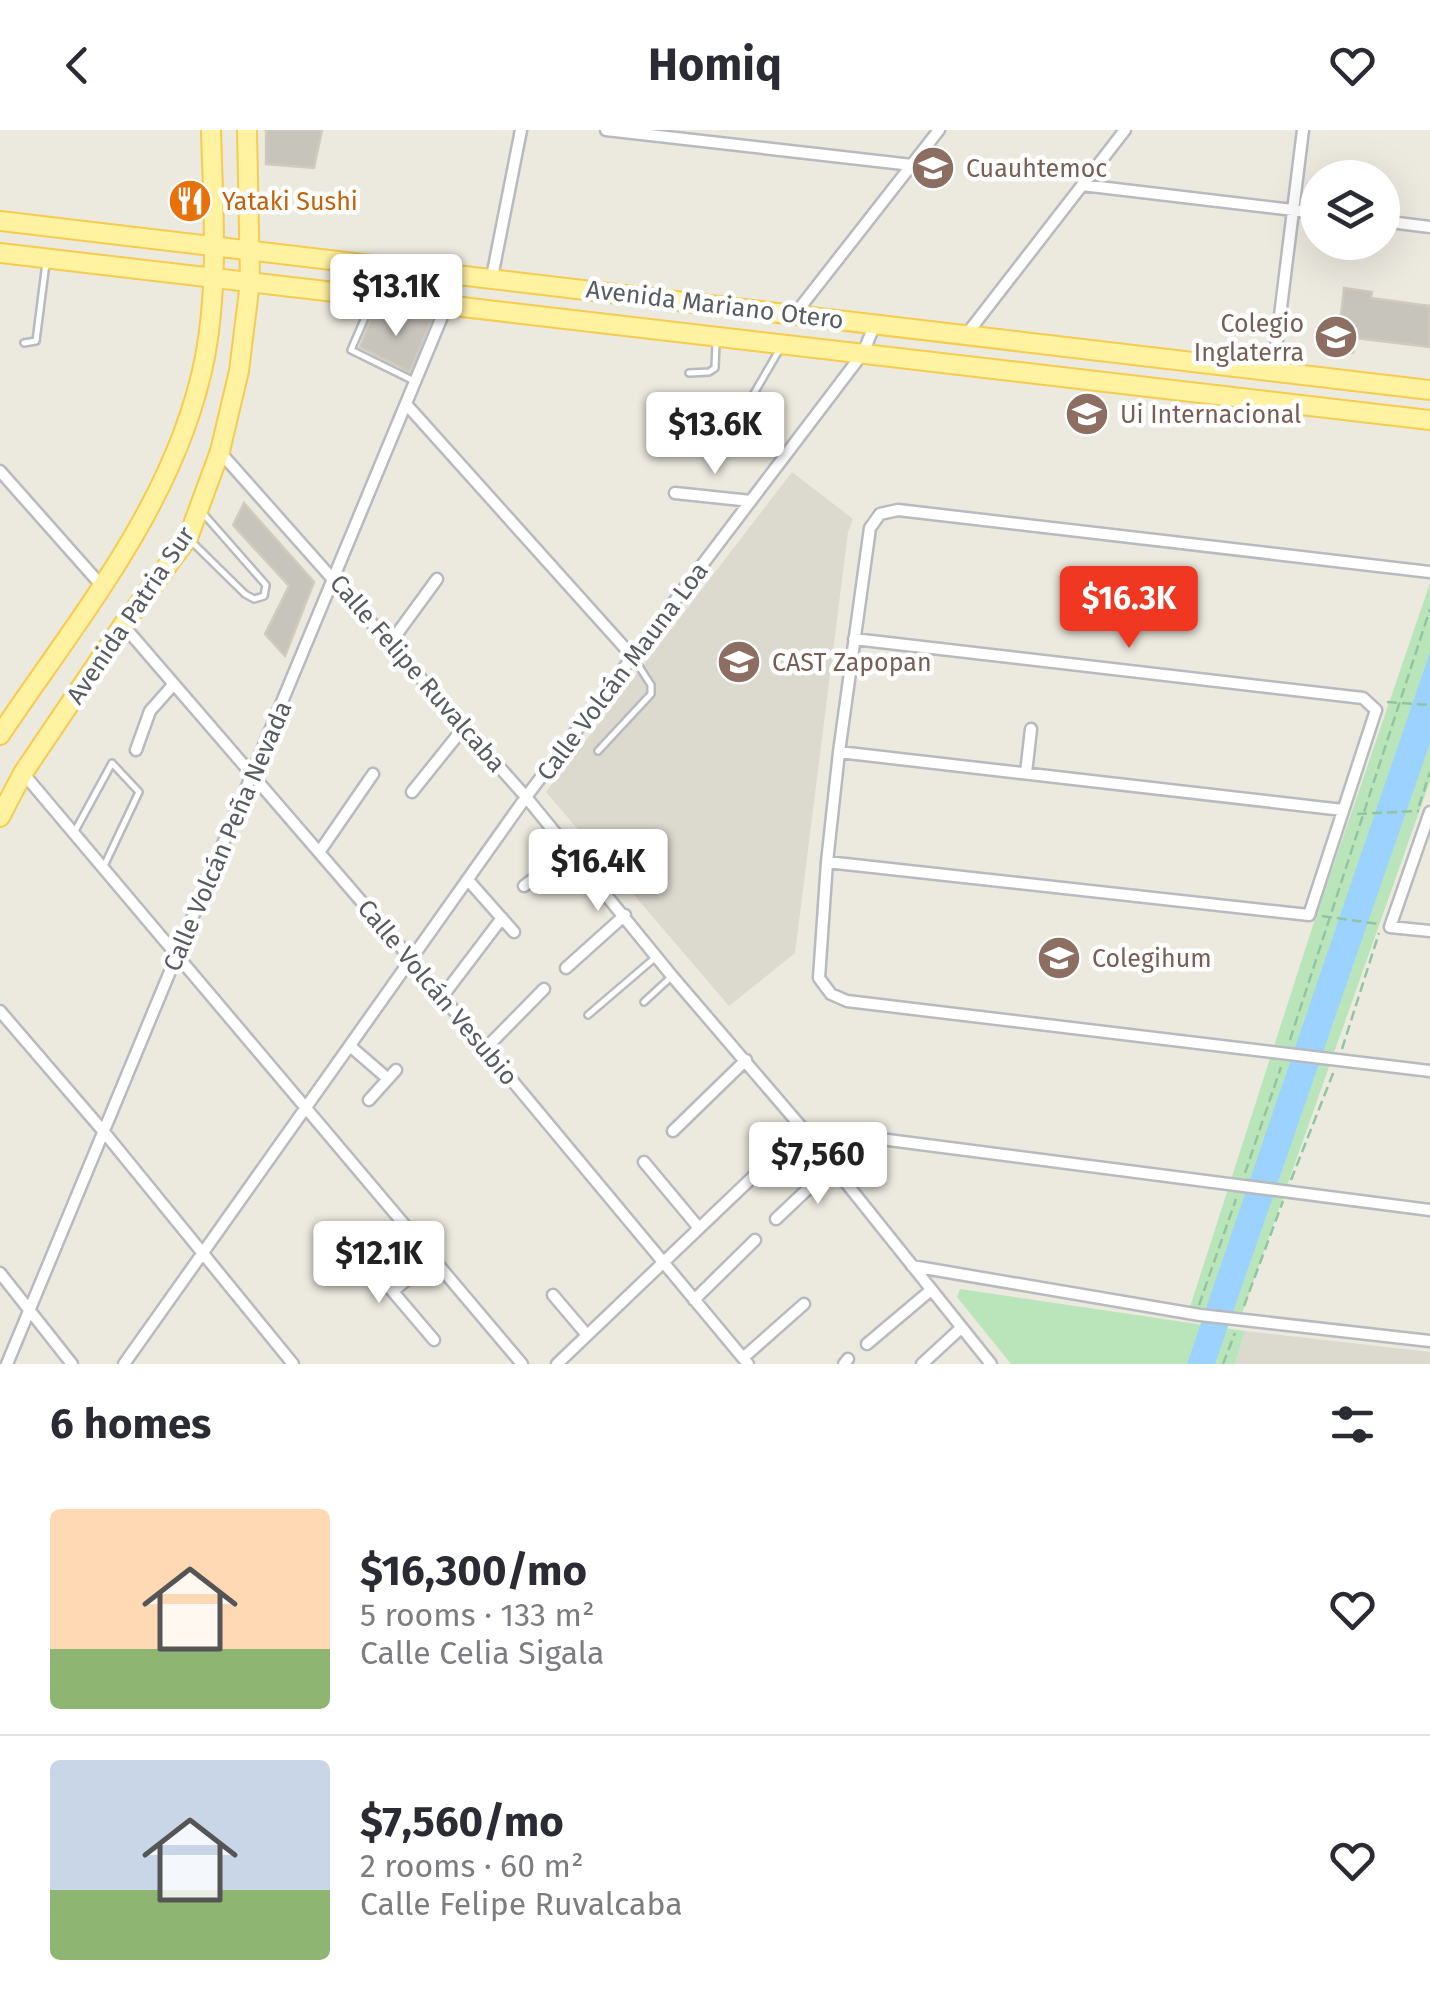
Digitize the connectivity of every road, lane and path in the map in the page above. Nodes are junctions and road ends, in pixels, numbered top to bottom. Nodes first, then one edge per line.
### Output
1 (211, 130) edge
2 (246, 130) edge
3 (521, 130) edge
4 (606, 130) edge
5 (940, 130) edge
6 (1125, 130) edge
7 (1303, 130) edge
8 (912, 165) junction
9 (1082, 185) junction
10 (1294, 210) junction
11 (1300, 211) edge
12 (0, 221) edge
13 (1400, 223) edge
14 (1430, 226) edge
15 (213, 246) junction
16 (250, 250) junction
17 (0, 253) edge
18 (47, 258) junction
19 (492, 277) junction
20 (214, 278) junction
21 (250, 282) junction
22 (373, 298) junction
23 (446, 307) junction
24 (795, 314) junction
25 (875, 322) junction
26 (966, 335) junction
27 (716, 337) junction
28 (24, 342) dead end
29 (783, 344) junction
30 (863, 353) junction
31 (1273, 372) junction
32 (689, 373) dead end
33 (415, 382) junction
34 (1430, 390) edge
35 (406, 404) junction
36 (1430, 420) edge
37 (220, 451) junction
38 (786, 455) junction
39 (0, 471) edge
40 (675, 493) dead end
41 (750, 501) junction
42 (199, 509) junction
43 (188, 538) junction
44 (1430, 572) edge
45 (334, 578) junction
46 (438, 580) dead end
47 (100, 585) junction
48 (1430, 609) edge
49 (123, 624) junction
50 (854, 638) junction
51 (391, 642) junction
52 (633, 656) junction
53 (173, 685) junction
54 (1400, 701) junction
55 (1430, 704) edge
56 (464, 726) junction
57 (1032, 729) dead end
58 (0, 735) edge
59 (136, 750) dead end
60 (598, 751) dead end
61 (839, 752) junction
62 (23, 773) junction
63 (253, 773) junction
64 (1026, 773) junction
65 (373, 774) dead end
66 (412, 792) dead end
67 (526, 797) junction
68 (1344, 810) junction
69 (1417, 811) dead end
70 (1362, 816) junction
71 (1429, 817) edge
72 (0, 818) edge
73 (74, 833) junction
74 (571, 850) junction
75 (320, 852) junction
76 (827, 862) junction
77 (103, 869) junction
78 (468, 880) junction
79 (524, 886) dead end
80 (625, 915) junction
81 (502, 918) junction
82 (1335, 918) dead end
83 (1375, 924) dead end
84 (514, 932) dead end
85 (1430, 932) edge
86 (656, 956) junction
87 (176, 958) junction
88 (411, 959) junction
89 (566, 968) dead end
90 (672, 976) junction
91 (544, 989) dead end
92 (442, 997) junction
93 (644, 1002) dead end
94 (0, 1012) edge
95 (588, 1015) dead end
96 (350, 1046) junction
97 (485, 1049) junction
98 (1286, 1054) junction
99 (746, 1060) junction
100 (1430, 1072) edge
101 (370, 1100) dead end
102 (305, 1108) junction
103 (803, 1129) junction
104 (673, 1131) dead end
105 (104, 1132) junction
106 (644, 1162) dead end
107 (832, 1166) junction
108 (1241, 1188) junction
109 (1430, 1210) edge
110 (776, 1219) dead end
111 (699, 1228) junction
112 (755, 1240) dead end
113 (354, 1247) dead end
114 (203, 1253) junction
115 (433, 1259) junction
116 (663, 1263) junction
117 (912, 1266) junction
118 (0, 1273) edge
119 (930, 1290) junction
120 (392, 1291) junction
121 (554, 1295) dead end
122 (694, 1300) junction
123 (804, 1304) dead end
124 (30, 1311) junction
125 (1198, 1315) junction
126 (961, 1328) junction
127 (587, 1335) junction
128 (434, 1340) dead end
129 (1430, 1341) edge
130 (867, 1344) dead end
131 (746, 1361) edge
132 (7, 1364) edge
133 (72, 1364) edge
134 (124, 1364) edge
135 (292, 1364) edge
136 (522, 1364) edge
137 (556, 1364) edge
138 (922, 1364) edge
139 (990, 1364) edge

1 - 15 main road, Avenida Patria Sur
2 - 16 main road, Avenida Patria Sur
3 - 19 street
4 - 8 street
5 - 8 street
6 - 9 street
7 - 10 street
8 - 24 street
9 - 10 street
9 - 26 street
10 - 11 street
10 - 31 street
12 - 15 main road, Avenida Mariano Otero
13 - 14 street
15 - 16 main road, Avenida Mariano Otero
15 - 20 main road, Avenida Patria Sur
16 - 19 main road, Avenida Mariano Otero
16 - 21 main road, Avenida Patria Sur
17 - 18 main road, Avenida Mariano Otero
18 - 20 main road, Avenida Mariano Otero
18 - 28 lane
19 - 24 main road, Avenida Mariano Otero
20 - 21 main road, Avenida Mariano Otero
20 - 47 main road, Avenida Patria Sur
21 - 22 main road, Avenida Mariano Otero
21 - 37 main road, Avenida Patria Sur
22 - 23 main road, Avenida Mariano Otero
22 - 33 lane
23 - 27 main road, Avenida Mariano Otero
23 - 33 street, Calle Volcán Peña Nevada
24 - 25 main road, Avenida Mariano Otero
25 - 26 main road, Avenida Mariano Otero
25 - 30 street, Calle Volcán Mauna Loa
26 - 31 main road, Avenida Mariano Otero
27 - 29 main road, Avenida Mariano Otero
27 - 32 lane
29 - 30 main road, Avenida Mariano Otero
29 - 38 lane
30 - 36 main road, Avenida Mariano Otero
30 - 38 street, Calle Volcán Mauna Loa
31 - 34 main road, Avenida Mariano Otero
33 - 35 street, Calle Volcán Peña Nevada
35 - 45 street, Calle Volcán Peña Nevada
35 - 52 street
37 - 42 main road, Avenida Patria Sur
37 - 45 street, Calle Felipe Ruvalcaba
38 - 41 street, Calle Volcán Mauna Loa
39 - 47 street
40 - 41 street
41 - 52 street, Calle Volcán Mauna Loa
42 - 43 main road, Avenida Patria Sur
42 - 43 lane
43 - 49 main road, Avenida Patria Sur
44 - 50 street
45 - 51 street, Calle Felipe Ruvalcaba
45 - 63 street, Calle Volcán Peña Nevada
46 - 51 street
47 - 58 main road, Avenida Patria Sur
48 - 54 path
49 - 53 street, Calle Volcán Vesubio
49 - 62 main road, Avenida Patria Sur
50 - 61 street
50 - 68 street
51 - 56 street, Calle Felipe Ruvalcaba
52 - 60 lane
52 - 67 street, Calle Volcán Mauna Loa
53 - 59 street
53 - 63 street, Calle Volcán Vesubio
54 - 55 path
54 - 70 path
56 - 66 street
56 - 67 street, Calle Felipe Ruvalcaba
57 - 64 street
61 - 64 street
61 - 76 street
62 - 72 main road, Avenida Patria Sur
62 - 73 street
63 - 75 street, Calle Volcán Vesubio
63 - 87 street, Calle Volcán Peña Nevada
64 - 68 street
65 - 75 street
67 - 74 street, Calle Felipe Ruvalcaba
67 - 78 street, Calle Volcán Mauna Loa
68 - 76 street
69 - 70 path
70 - 98 path
71 - 85 street
73 - 77 street
73 - 77 lane
74 - 79 street
74 - 80 street, Calle Felipe Ruvalcaba
75 - 88 street, Calle Volcán Vesubio
76 - 98 street
77 - 87 street
78 - 81 street
78 - 88 street, Calle Volcán Mauna Loa
80 - 86 street, Calle Felipe Ruvalcaba
80 - 89 street
81 - 84 street
81 - 92 street
82 - 83 path
86 - 90 street, Calle Felipe Ruvalcaba
86 - 95 lane
87 - 102 street
87 - 105 street, Calle Volcán Peña Nevada
88 - 92 street, Calle Volcán Vesubio
88 - 96 street, Calle Volcán Mauna Loa
90 - 93 lane
90 - 99 street, Calle Felipe Ruvalcaba
91 - 97 street
92 - 97 street, Calle Volcán Vesubio
94 - 105 street
96 - 101 street
96 - 102 street, Calle Volcán Mauna Loa
97 - 116 street, Calle Volcán Vesubio
98 - 100 street
98 - 108 path
99 - 103 street, Calle Felipe Ruvalcaba
99 - 104 street
102 - 114 street, Calle Volcán Mauna Loa
102 - 115 street
103 - 107 street, Calle Felipe Ruvalcaba
103 - 108 street
103 - 111 street
105 - 114 street
105 - 124 street, Calle Volcán Peña Nevada
106 - 111 street
107 - 110 street
107 - 117 street, Calle Felipe Ruvalcaba
108 - 109 street
108 - 125 path
111 - 116 street
112 - 122 street
113 - 120 street
114 - 134 street, Calle Volcán Mauna Loa
114 - 135 street
115 - 120 street
115 - 136 street
116 - 122 street, Calle Volcán Vesubio
116 - 127 street
117 - 119 street, Calle Felipe Ruvalcaba
117 - 125 street
118 - 124 street
119 - 126 street, Calle Felipe Ruvalcaba
119 - 130 street
120 - 128 street
121 - 127 street
122 - 131 street, Calle Volcán Vesubio
123 - 131 street
124 - 132 street, Calle Volcán Peña Nevada
124 - 133 street
125 - 129 street
126 - 138 street
126 - 139 street, Calle Felipe Ruvalcaba
127 - 137 street

